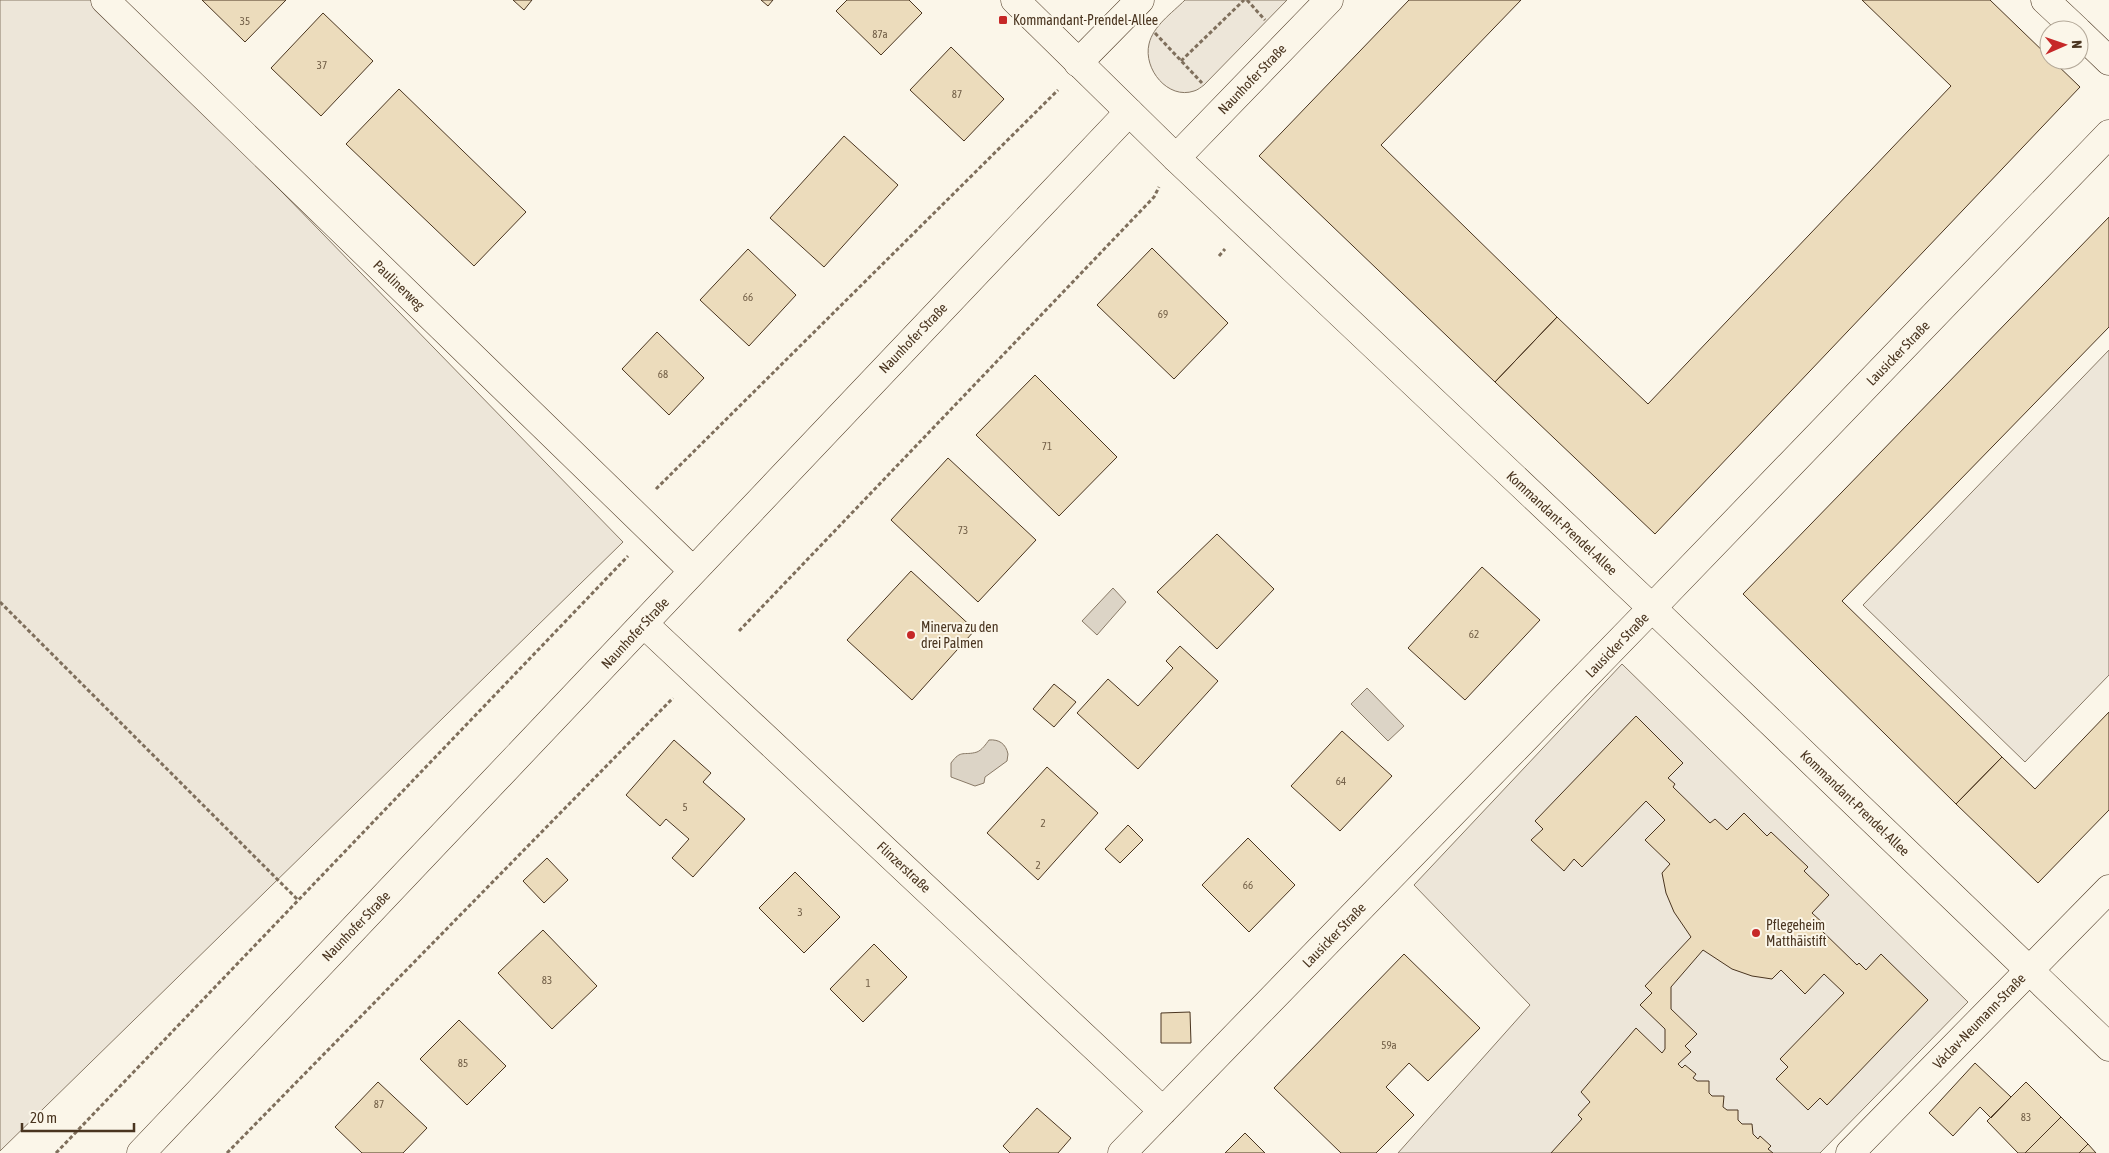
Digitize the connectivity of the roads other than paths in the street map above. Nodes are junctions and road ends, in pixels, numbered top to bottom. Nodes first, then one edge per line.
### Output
1 (105, 0) edge
2 (1015, 0) edge
3 (1329, 0) edge
4 (2045, 0) edge
5 (1136, 4) edge
6 (2066, 20) edge
7 (2089, 42) edge
8 (2109, 61) edge
9 (1078, 63) junction
10 (1129, 112) junction
11 (2109, 134) edge
12 (1176, 158) junction
13 (692, 570) junction
14 (1652, 608) junction
15 (644, 624) junction
16 (2109, 889) edge
17 (2029, 971) junction
18 (2109, 1047) edge
19 (1163, 1111) junction
20 (141, 1153) edge
21 (1122, 1153) edge
22 (1850, 1153) edge

1 - 13 street, Paulinerweg
2 - 9 street, Kommandant-Prendel-Allee
3 - 12 street, Naunhofer Straße
4 - 6 street
5 - 9 street
7 - 8 street
9 - 10 street, Kommandant-Prendel-Allee
10 - 12 street, Kommandant-Prendel-Allee
10 - 13 street, Naunhofer Straße
11 - 14 street, Lausicker Straße
12 - 14 street, Kommandant-Prendel-Allee
13 - 15 street, Naunhofer Straße
14 - 17 street, Kommandant-Prendel-Allee
14 - 19 street, Lausicker Straße
15 - 19 street, Flinzerstraße
15 - 20 street, Naunhofer Straße
16 - 17 street, Václav-Neumann-Straße
17 - 18 street, Kommandant-Prendel-Allee
17 - 22 street, Václav-Neumann-Straße
19 - 21 street, Lausicker Straße

